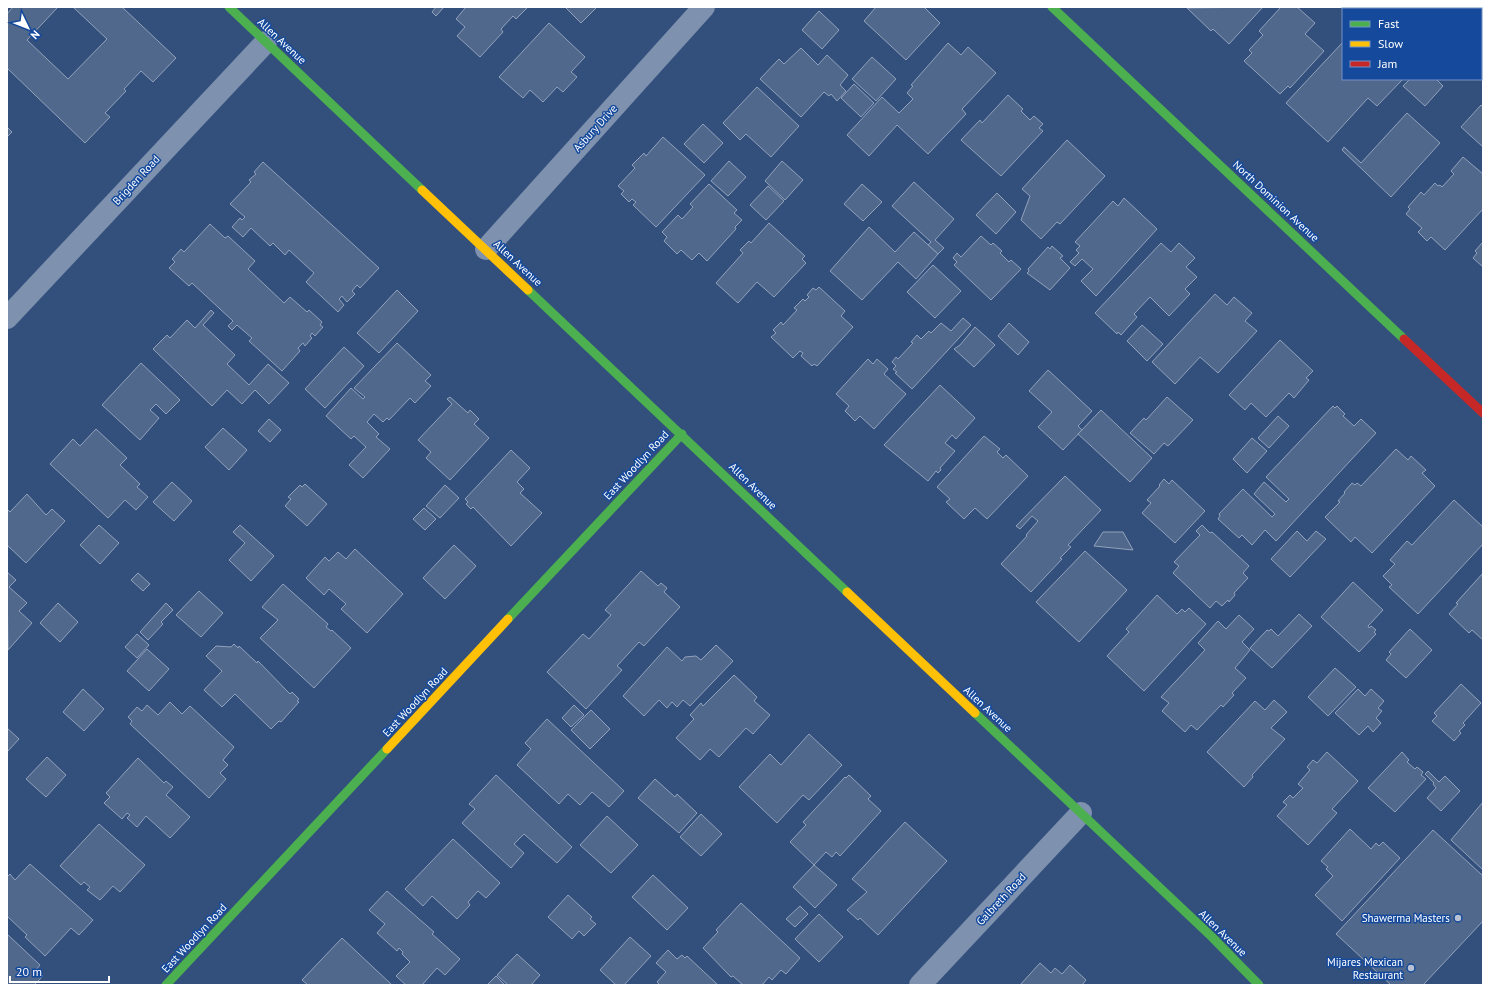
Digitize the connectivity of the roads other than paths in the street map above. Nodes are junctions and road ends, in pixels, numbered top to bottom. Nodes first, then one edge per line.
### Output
1 (229, 7) edge
2 (704, 7) edge
3 (1052, 7) edge
4 (266, 42) junction
5 (486, 249) junction
6 (7, 318) edge
7 (1483, 413) edge
8 (682, 434) junction
9 (1081, 813) junction
10 (166, 985) edge
11 (920, 985) edge
12 (1259, 985) edge

1 - 4 street, Allen Avenue
2 - 5 street, Asbury Drive
3 - 7 street, North Dominion Avenue
4 - 5 street, Allen Avenue
4 - 6 street, Brigden Road
5 - 8 street, Allen Avenue
8 - 9 street, Allen Avenue
8 - 10 street, East Woodlyn Road
9 - 11 street, Galbreth Road
9 - 12 street, Allen Avenue

